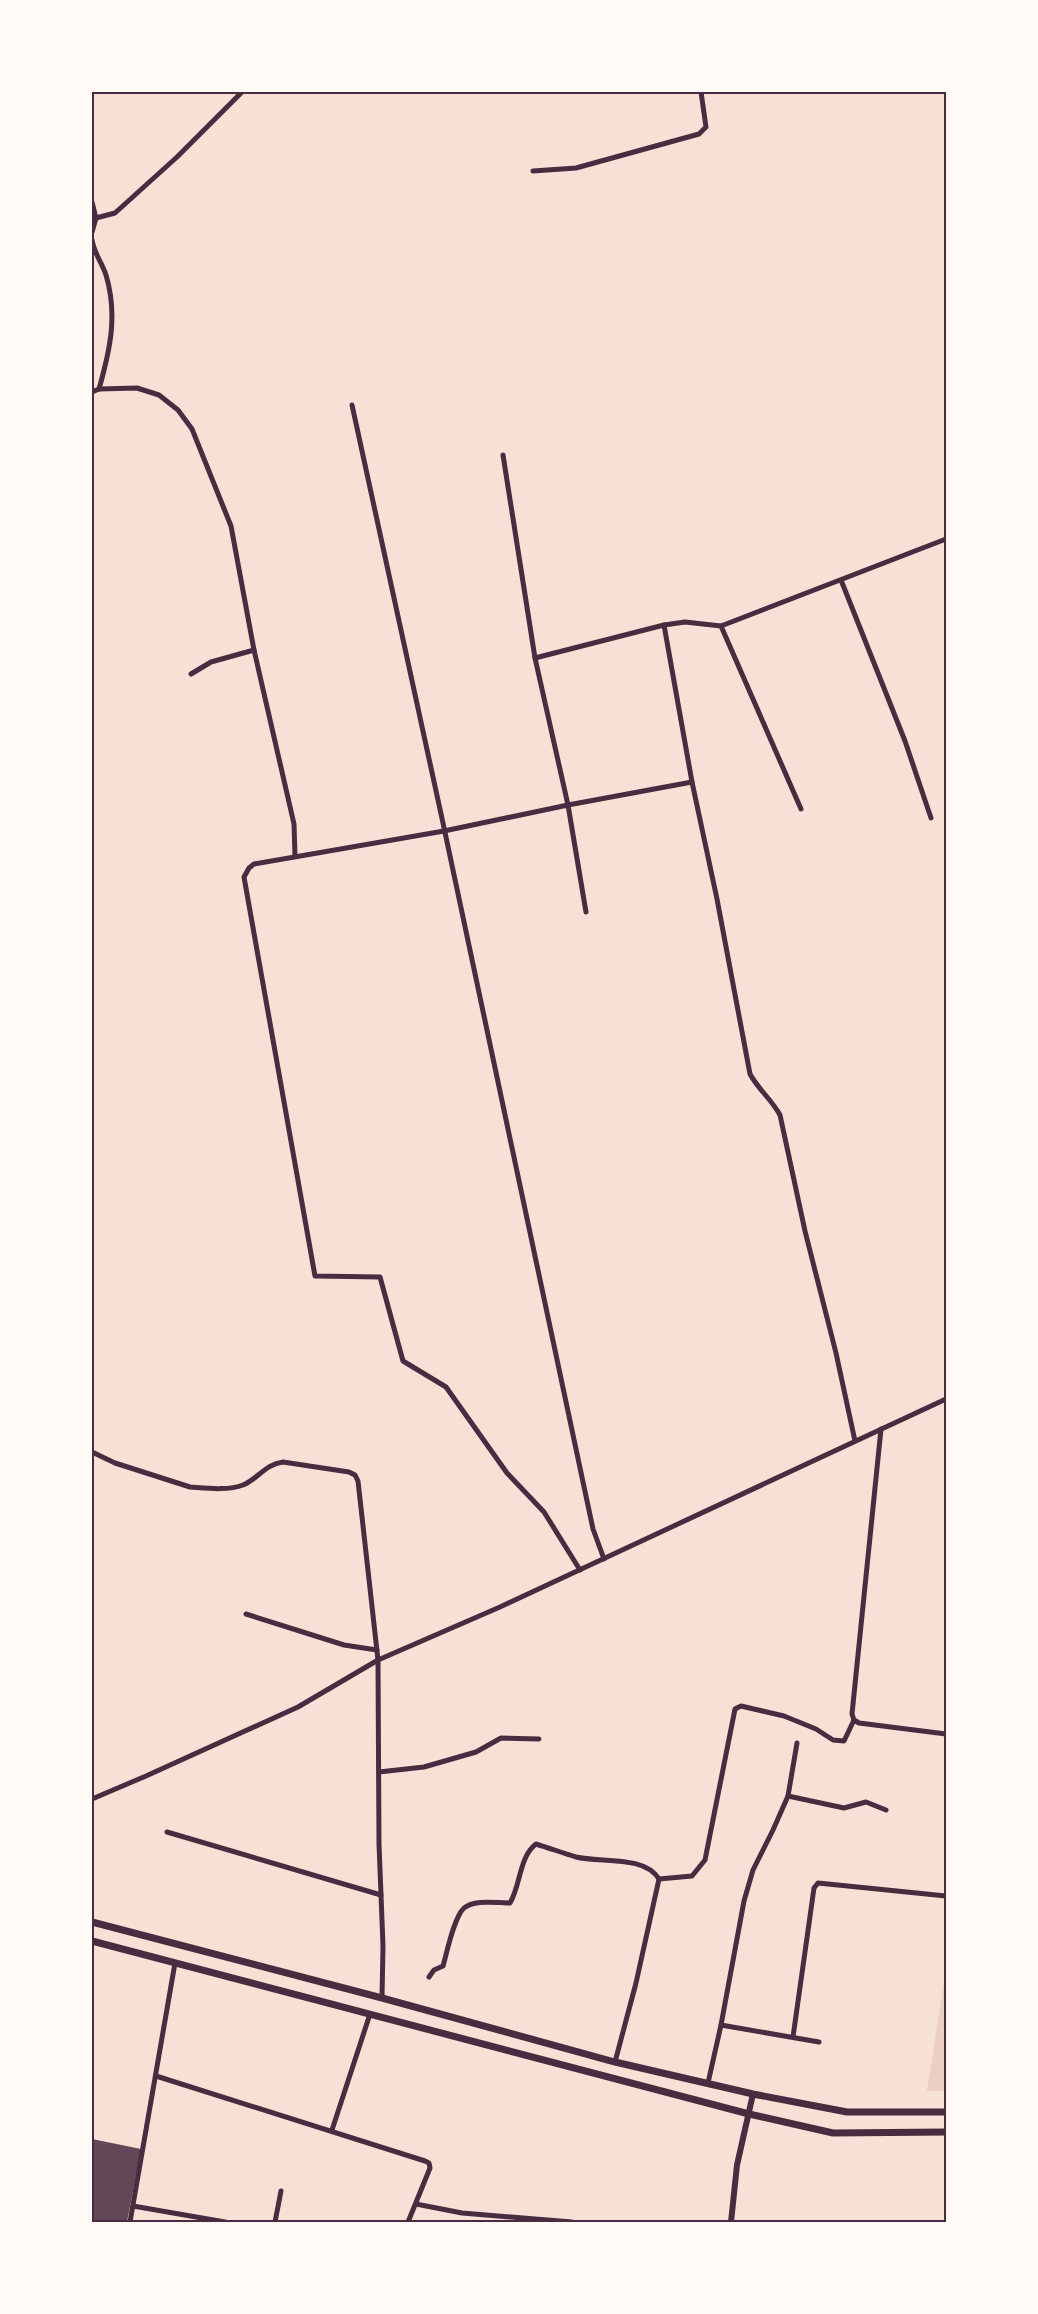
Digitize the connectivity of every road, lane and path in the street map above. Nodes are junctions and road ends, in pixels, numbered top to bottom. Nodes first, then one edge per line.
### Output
1 (242, 92) edge
2 (701, 92) edge
3 (533, 171) dead end
4 (92, 202) edge
5 (96, 218) junction
6 (92, 232) edge
7 (92, 240) edge
8 (99, 389) junction
9 (92, 393) edge
10 (352, 405) dead end
11 (503, 455) dead end
12 (946, 539) edge
13 (840, 580) junction
14 (664, 625) junction
15 (721, 626) junction
16 (254, 650) junction
17 (536, 658) junction
18 (191, 674) dead end
19 (692, 782) junction
20 (568, 805) junction
21 (801, 809) dead end
22 (931, 818) dead end
23 (444, 831) junction
24 (295, 856) junction
25 (586, 912) dead end
26 (946, 1399) edge
27 (881, 1429) junction
28 (855, 1441) junction
29 (92, 1452) edge
30 (604, 1559) junction
31 (580, 1570) junction
32 (246, 1614) dead end
33 (377, 1650) junction
34 (378, 1660) junction
35 (854, 1720) junction
36 (946, 1734) edge
37 (539, 1739) dead end
38 (797, 1743) dead end
39 (379, 1772) junction
40 (788, 1796) junction
41 (92, 1799) edge
42 (886, 1810) dead end
43 (167, 1832) dead end
44 (659, 1880) junction
45 (381, 1895) junction
46 (946, 1896) edge
47 (92, 1922) edge
48 (92, 1941) edge
49 (175, 1963) junction
50 (429, 1977) dead end
51 (382, 1998) junction
52 (370, 2014) junction
53 (721, 2025) junction
54 (793, 2037) junction
55 (819, 2042) dead end
56 (615, 2062) junction
57 (156, 2076) junction
58 (708, 2083) junction
59 (753, 2094) junction
60 (946, 2112) edge
61 (749, 2114) junction
62 (332, 2130) junction
63 (946, 2132) edge
64 (281, 2191) dead end
65 (416, 2204) junction
66 (133, 2206) junction
67 (481, 2215) junction
68 (130, 2223) edge
69 (225, 2223) edge
70 (274, 2223) edge
71 (408, 2223) edge
72 (480, 2223) edge
73 (572, 2223) edge
74 (731, 2223) edge

1 - 5 street
2 - 3 street
4 - 5 street
5 - 6 street
7 - 8 street
8 - 9 street
8 - 16 street
10 - 23 street
11 - 17 street
12 - 13 street
13 - 15 street
13 - 22 street
14 - 15 street
14 - 17 street
14 - 19 street
15 - 21 street
16 - 18 street
16 - 24 street
17 - 20 street
19 - 20 street
19 - 28 street
20 - 23 street
20 - 25 street
23 - 24 street
23 - 30 street
24 - 31 street
26 - 27 street
27 - 28 street
27 - 35 street
28 - 30 street
29 - 33 street
30 - 31 street
31 - 34 street
32 - 33 street
33 - 34 street
34 - 39 street
34 - 41 street
35 - 36 street
35 - 44 street
37 - 39 street
38 - 40 street
39 - 45 street
40 - 42 street
40 - 53 street
43 - 45 street
44 - 50 street
44 - 56 street
45 - 51 street
46 - 54 street
47 - 51 main road
48 - 49 main road
49 - 52 main road
49 - 57 street
51 - 56 main road
52 - 61 main road
52 - 62 street
53 - 54 street
53 - 58 street
54 - 55 street
56 - 58 main road
57 - 62 street
57 - 66 street
58 - 59 main road
59 - 60 main road
59 - 61 street
61 - 63 main road
61 - 74 street
62 - 65 street
64 - 70 street
65 - 67 street
65 - 71 street
66 - 68 street
66 - 69 street
67 - 72 street
67 - 73 street

